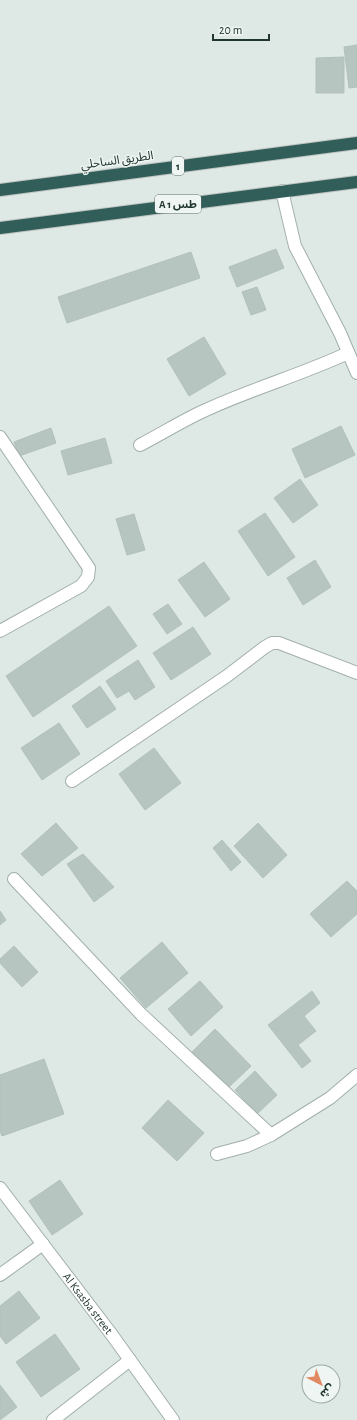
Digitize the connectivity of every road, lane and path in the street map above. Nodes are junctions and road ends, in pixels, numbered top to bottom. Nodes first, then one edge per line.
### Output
1 (357, 143) edge
2 (357, 182) edge
3 (0, 190) edge
4 (282, 191) junction
5 (0, 228) edge
6 (348, 353) junction
7 (357, 373) edge
8 (0, 437) edge
9 (140, 445) dead end
10 (0, 631) edge
11 (357, 673) edge
12 (72, 781) dead end
13 (14, 879) dead end
14 (357, 1075) edge
15 (271, 1135) junction
16 (217, 1154) dead end
17 (0, 1188) edge
18 (43, 1244) junction
19 (0, 1275) edge
20 (130, 1360) junction
21 (53, 1420) edge
22 (173, 1420) edge

1 - 3 highway, الطريق الساحلي / 1
2 - 4 highway, A 1 طس
4 - 5 highway, A 1 طس
4 - 6 street
6 - 7 street
6 - 9 street
8 - 10 street
11 - 12 street
13 - 15 street
14 - 15 street
15 - 16 street
17 - 18 street, Al Ksasba street
18 - 19 street
18 - 20 street, Al Ksasba street
20 - 21 street
20 - 22 street, Al Ksasba street

